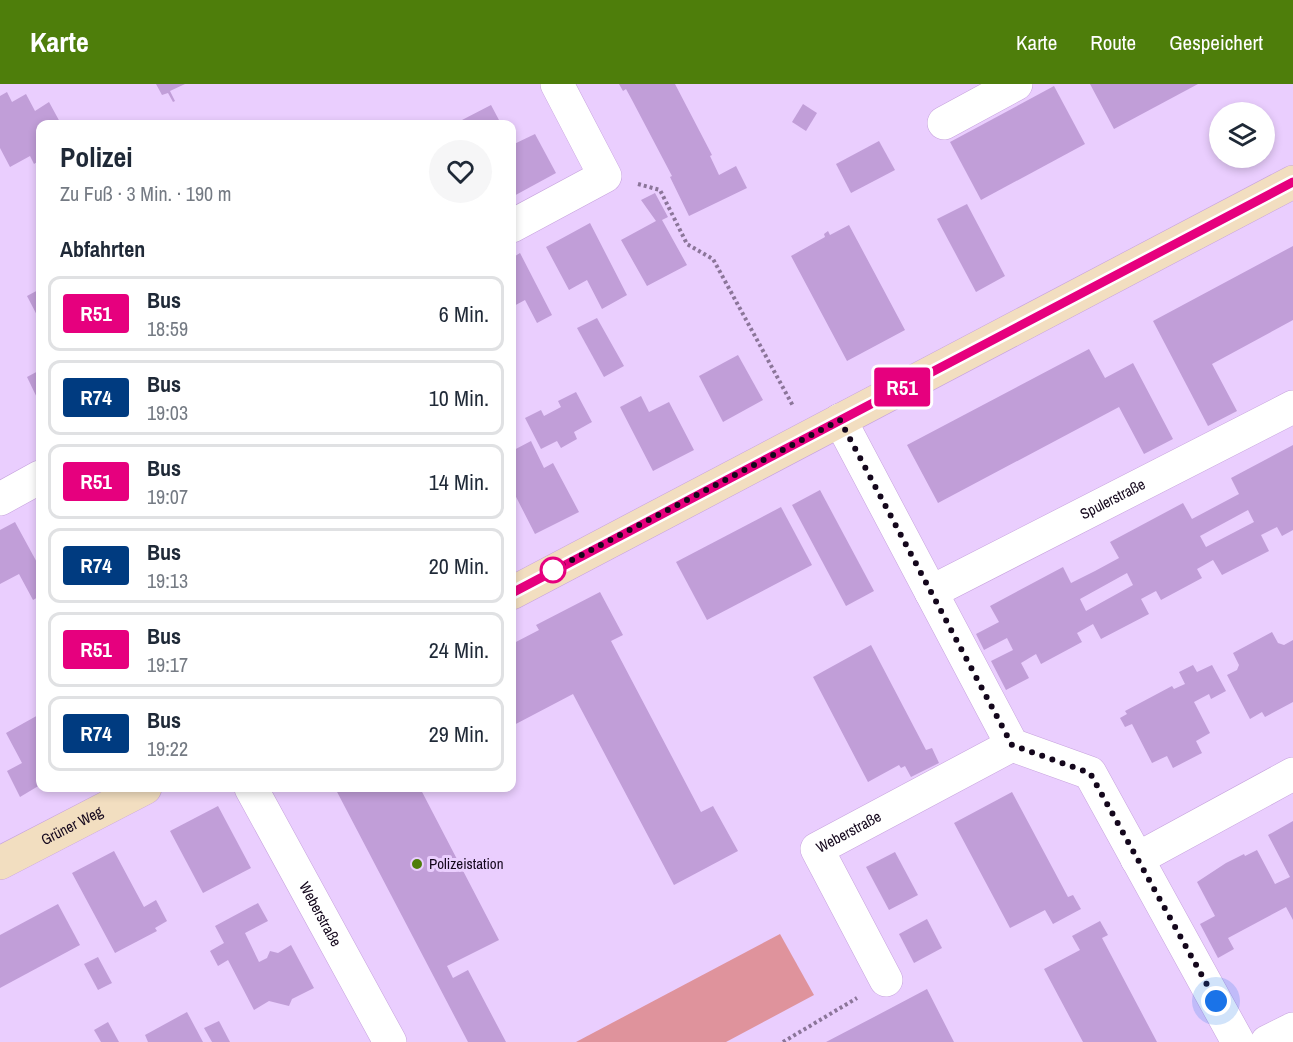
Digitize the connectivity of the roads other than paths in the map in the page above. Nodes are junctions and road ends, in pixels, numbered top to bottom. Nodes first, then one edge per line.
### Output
1 (557, 84) edge
2 (1016, 84) edge
3 (944, 123) dead end
4 (1293, 182) edge
5 (516, 224) edge
6 (1293, 407) edge
7 (840, 420) junction
8 (36, 479) edge
9 (0, 499) edge
10 (516, 590) edge
11 (931, 592) junction
12 (1012, 745) junction
13 (1293, 774) edge
14 (137, 792) edge
15 (253, 792) edge
16 (1137, 859) junction
17 (0, 863) edge
18 (886, 980) road end
19 (1293, 1029) edge
20 (390, 1042) edge
21 (1238, 1042) edge
22 (1267, 1042) edge

1 - 5 street
2 - 3 street
4 - 7 street
6 - 11 street, Spulerstraße
7 - 10 street
7 - 11 street
8 - 9 street
11 - 12 street
12 - 16 street
12 - 18 street, Weberstraße
13 - 16 street
14 - 17 street, Grüner Weg
15 - 20 street, Weberstraße
16 - 21 street
19 - 22 street

